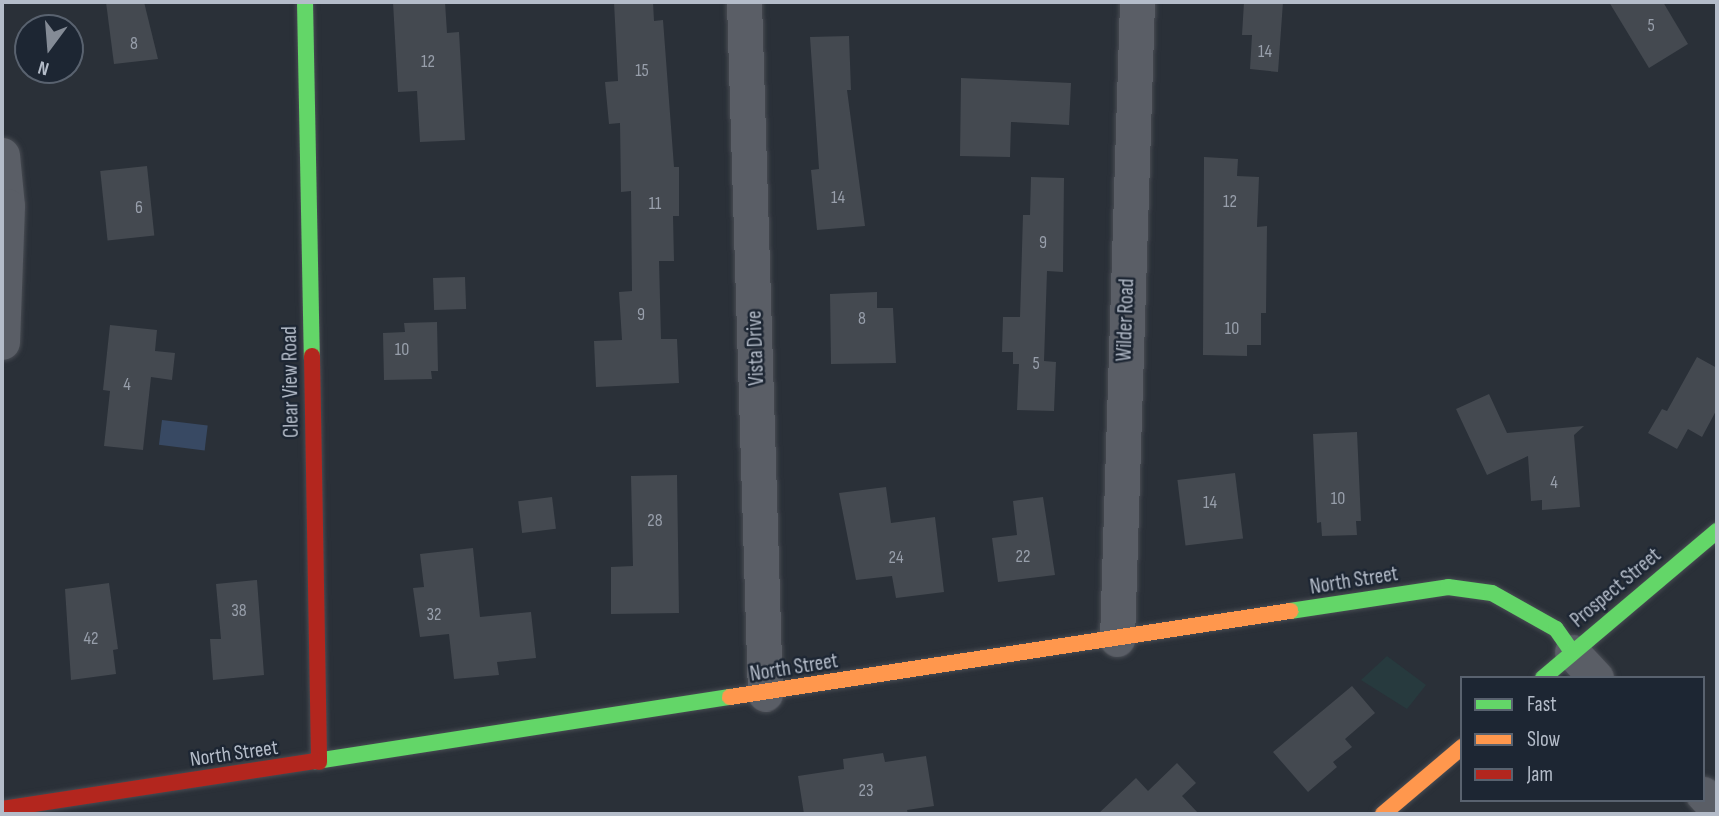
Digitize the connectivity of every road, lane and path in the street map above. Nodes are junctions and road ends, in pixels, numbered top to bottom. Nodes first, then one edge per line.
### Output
1 (305, 2) edge
2 (744, 2) edge
3 (1138, 2) edge
4 (2, 155) edge
5 (2, 342) edge
6 (1717, 531) edge
7 (1117, 639) junction
8 (1572, 652) junction
9 (1545, 676) edge
10 (1594, 676) edge
11 (765, 694) junction
12 (1460, 749) edge
13 (319, 762) junction
14 (1705, 796) edge
15 (2, 808) edge
16 (1717, 809) edge
17 (1384, 814) edge

1 - 13 street, Clear View Road
2 - 11 street, Vista Drive
3 - 7 street, Wilder Road
4 - 5 street
6 - 8 street, Prospect Street
7 - 8 street, North Street
7 - 11 street, North Street
8 - 9 street, Prospect Street
8 - 10 street
11 - 13 street, North Street
12 - 17 street
13 - 15 street, North Street
14 - 16 street

